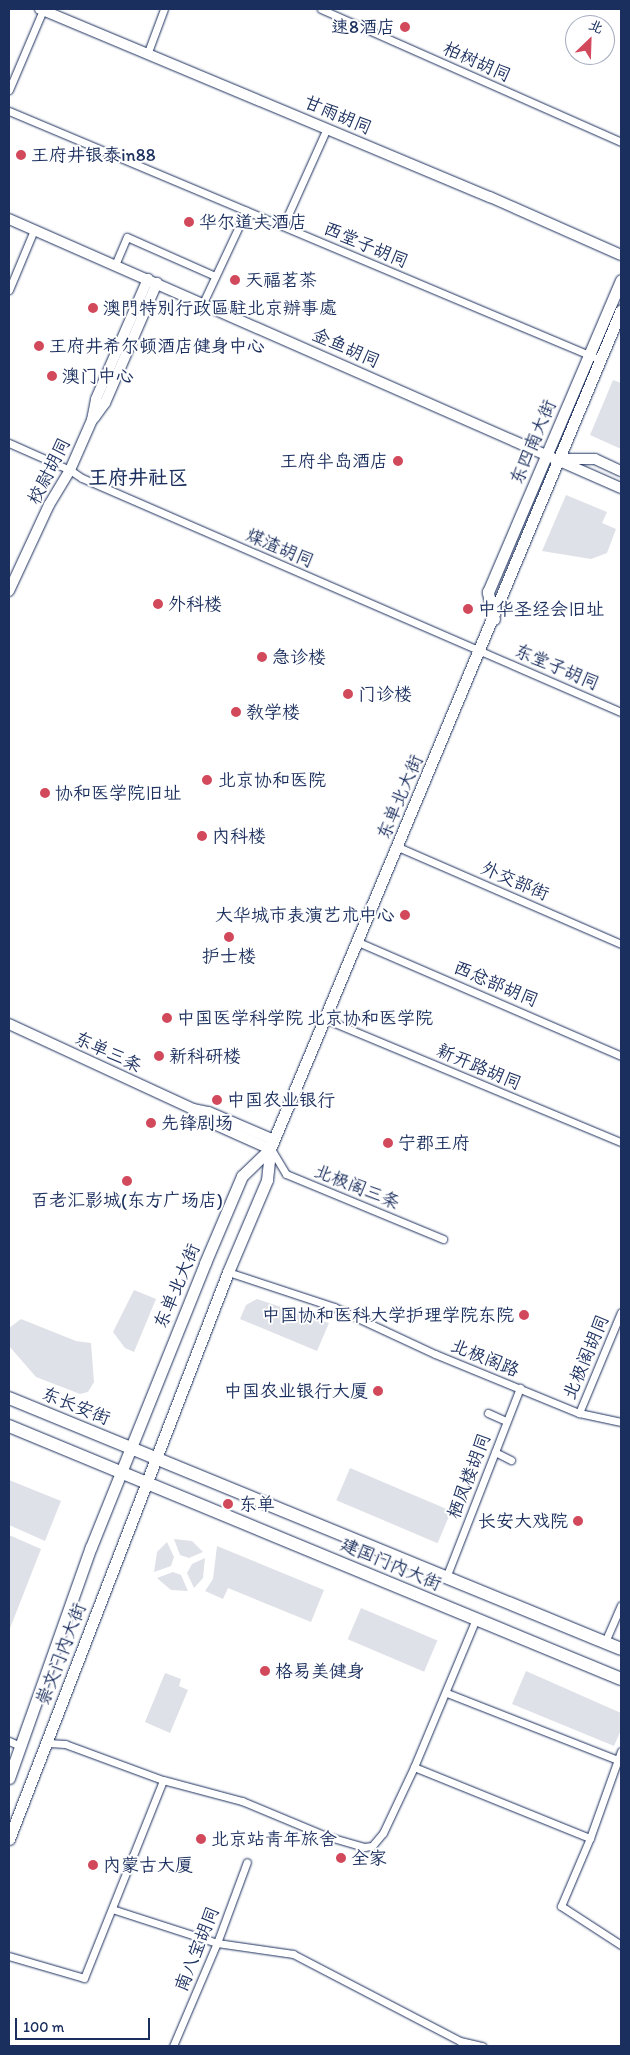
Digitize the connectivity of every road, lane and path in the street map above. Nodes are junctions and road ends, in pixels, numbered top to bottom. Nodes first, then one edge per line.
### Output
1 (41, 9) edge
2 (164, 9) edge
3 (322, 9) edge
4 (148, 52) junction
5 (9, 90) edge
6 (9, 111) edge
7 (327, 128) junction
8 (621, 142) edge
9 (246, 211) junction
10 (9, 219) edge
11 (283, 226) junction
12 (34, 230) junction
13 (621, 255) edge
14 (115, 265) junction
15 (215, 276) junction
16 (621, 280) edge
17 (152, 281) junction
18 (9, 290) edge
19 (203, 303) junction
20 (621, 310) edge
21 (588, 354) junction
22 (601, 360) junction
23 (9, 443) edge
24 (547, 453) junction
25 (561, 459) junction
26 (70, 470) junction
27 (621, 471) edge
28 (621, 488) edge
29 (9, 590) edge
30 (494, 619) junction
31 (480, 651) junction
32 (621, 712) edge
33 (398, 847) junction
34 (358, 942) junction
35 (621, 944) edge
36 (325, 1019) junction
37 (9, 1024) edge
38 (621, 1056) edge
39 (621, 1142) edge
40 (272, 1144) junction
41 (443, 1239) dead end
42 (228, 1272) junction
43 (621, 1312) edge
44 (520, 1388) junction
45 (9, 1398) edge
46 (488, 1413) dead end
47 (579, 1413) junction
48 (506, 1421) junction
49 (621, 1422) edge
50 (9, 1426) edge
51 (131, 1446) junction
52 (495, 1452) junction
53 (157, 1457) junction
54 (511, 1460) dead end
55 (121, 1470) junction
56 (147, 1481) junction
57 (447, 1575) junction
58 (621, 1605) edge
59 (476, 1619) junction
60 (606, 1642) junction
61 (621, 1649) edge
62 (621, 1678) edge
63 (447, 1692) junction
64 (9, 1741) edge
65 (48, 1743) junction
66 (20, 1746) junction
67 (621, 1751) edge
68 (618, 1760) junction
69 (414, 1767) junction
70 (9, 1778) edge
71 (163, 1780) junction
72 (590, 1838) junction
73 (9, 1839) edge
74 (247, 1862) dead end
75 (112, 1909) junction
76 (217, 1943) junction
77 (621, 1944) edge
78 (9, 1956) edge
79 (173, 2046) edge
80 (482, 2046) edge

1 - 4 street, 甘雨胡同
1 - 5 street
2 - 4 street
3 - 8 street, 柏树胡同
4 - 7 street, 甘雨胡同
6 - 9 street, 西堂子胡同
7 - 11 street
7 - 13 street, 甘雨胡同
9 - 11 street, 西堂子胡同
9 - 15 street
10 - 12 street, 金鱼胡同
11 - 21 street, 西堂子胡同
12 - 14 street, 金鱼胡同
12 - 18 street
14 - 15 street
14 - 17 street, 金鱼胡同
15 - 19 street
16 - 21 main road, 东四南大街
17 - 19 street, 金鱼胡同
17 - 26 street, 校尉胡同
19 - 24 street, 金鱼胡同
20 - 22 main road, 东四南大街
21 - 22 street, 西堂子胡同
21 - 24 main road, 东四南大街
22 - 25 main road, 东四南大街
23 - 26 street, 煤渣胡同
24 - 25 street, 金鱼胡同
24 - 30 main road, 东四南大街
25 - 27 street
25 - 28 street, 金鱼胡同
25 - 30 main road, 东单北大街
26 - 29 street, 校尉胡同
26 - 31 street, 煤渣胡同
30 - 31 main road, 东单北大街
31 - 32 street, 东堂子胡同
31 - 33 main road, 东单北大街
33 - 34 main road, 东单北大街
33 - 35 street, 外交部街
34 - 36 main road, 东单北大街
34 - 38 street, 西总部胡同
36 - 39 street, 新开路胡同
36 - 40 main road, 东单北大街
37 - 40 street, 东单三条
40 - 41 street, 北极阁三条
40 - 42 main road, 东单北大街
40 - 51 main road, 东单北大街
42 - 44 street, 北极阁路
42 - 53 main road, 东单北大街
43 - 47 street, 北极阁胡同
44 - 47 street, 北极阁路
44 - 48 street, 栖凤楼胡同
45 - 51 highway, 东长安街
46 - 48 street
47 - 49 street, 北极阁路
48 - 52 street, 栖凤楼胡同
50 - 55 highway
51 - 53 highway, 东长安街
51 - 55 main road, 东单北大街
52 - 54 street
52 - 57 street, 栖凤楼胡同
53 - 56 main road, 崇文门内大街
53 - 57 highway, 建国门内大街
55 - 56 highway, 建国门内大街
55 - 66 main road, 崇文门内大街
56 - 59 highway, 建国门内大街
56 - 65 main road, 崇文门内大街
57 - 60 highway, 建国门内大街
58 - 60 street
59 - 62 highway, 建国门内大街
59 - 63 street
60 - 61 highway, 建国门内大街
63 - 68 street
63 - 69 street
64 - 66 street
65 - 71 street
65 - 73 main road, 崇文门内大街
66 - 70 main road, 崇文门内大街
67 - 68 street
68 - 72 street
69 - 71 street
69 - 72 street
71 - 75 street
72 - 77 street
74 - 76 street, 南八宝胡同
75 - 76 street
75 - 78 street
76 - 79 street, 南八宝胡同
76 - 80 street

